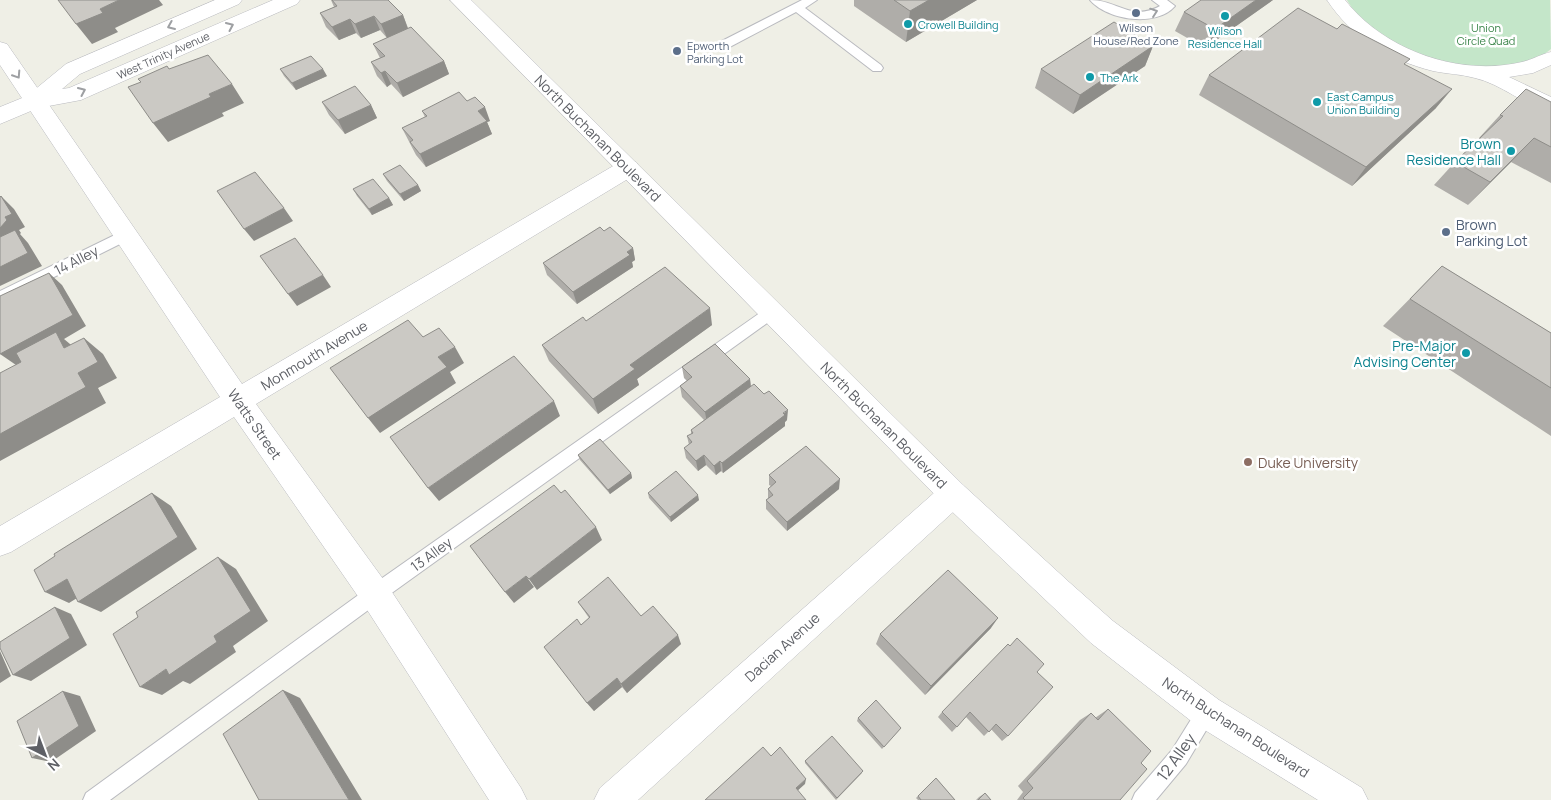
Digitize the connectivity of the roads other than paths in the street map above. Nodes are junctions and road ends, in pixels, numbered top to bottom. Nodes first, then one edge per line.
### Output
1 (232, 0) edge
2 (290, 0) edge
3 (460, 0) edge
4 (811, 0) edge
5 (1096, 0) edge
6 (1158, 0) edge
7 (1335, 0) edge
8 (797, 7) junction
9 (720, 47) dead end
10 (0, 49) edge
11 (1551, 58) edge
12 (877, 68) dead end
13 (1478, 72) junction
14 (34, 101) junction
15 (1551, 106) edge
16 (0, 116) edge
17 (628, 168) junction
18 (125, 234) junction
19 (0, 298) edge
20 (772, 312) junction
21 (238, 400) junction
22 (952, 494) junction
23 (0, 542) edge
24 (375, 594) junction
25 (1207, 712) junction
26 (93, 800) edge
27 (509, 800) edge
28 (612, 800) edge
29 (1142, 800) edge
30 (1350, 800) edge

1 -> 14 street, West Trinity Avenue
14 -> 2 street, West Trinity Avenue
3 - 17 street, North Buchanan Boulevard
4 - 8 lane
5 -> 6 lane
7 - 13 street
8 - 9 lane
8 - 12 lane
10 -> 14 street, Watts Street
11 - 13 street
13 - 15 street
14 - 16 street, West Trinity Avenue
14 - 18 street, Watts Street
17 - 20 street, North Buchanan Boulevard
17 - 21 street, Monmouth Avenue
18 - 19 lane, 14 Alley
18 - 21 street, Watts Street
20 - 22 street, North Buchanan Boulevard
20 - 24 lane, 13 Alley
21 - 23 street, Monmouth Avenue
21 - 24 street, Watts Street
22 - 25 street, North Buchanan Boulevard
22 - 28 street, Dacian Avenue
24 - 26 lane, 13 Alley
24 - 27 street, Watts Street
25 - 29 lane, 12 Alley
25 - 30 street, North Buchanan Boulevard

